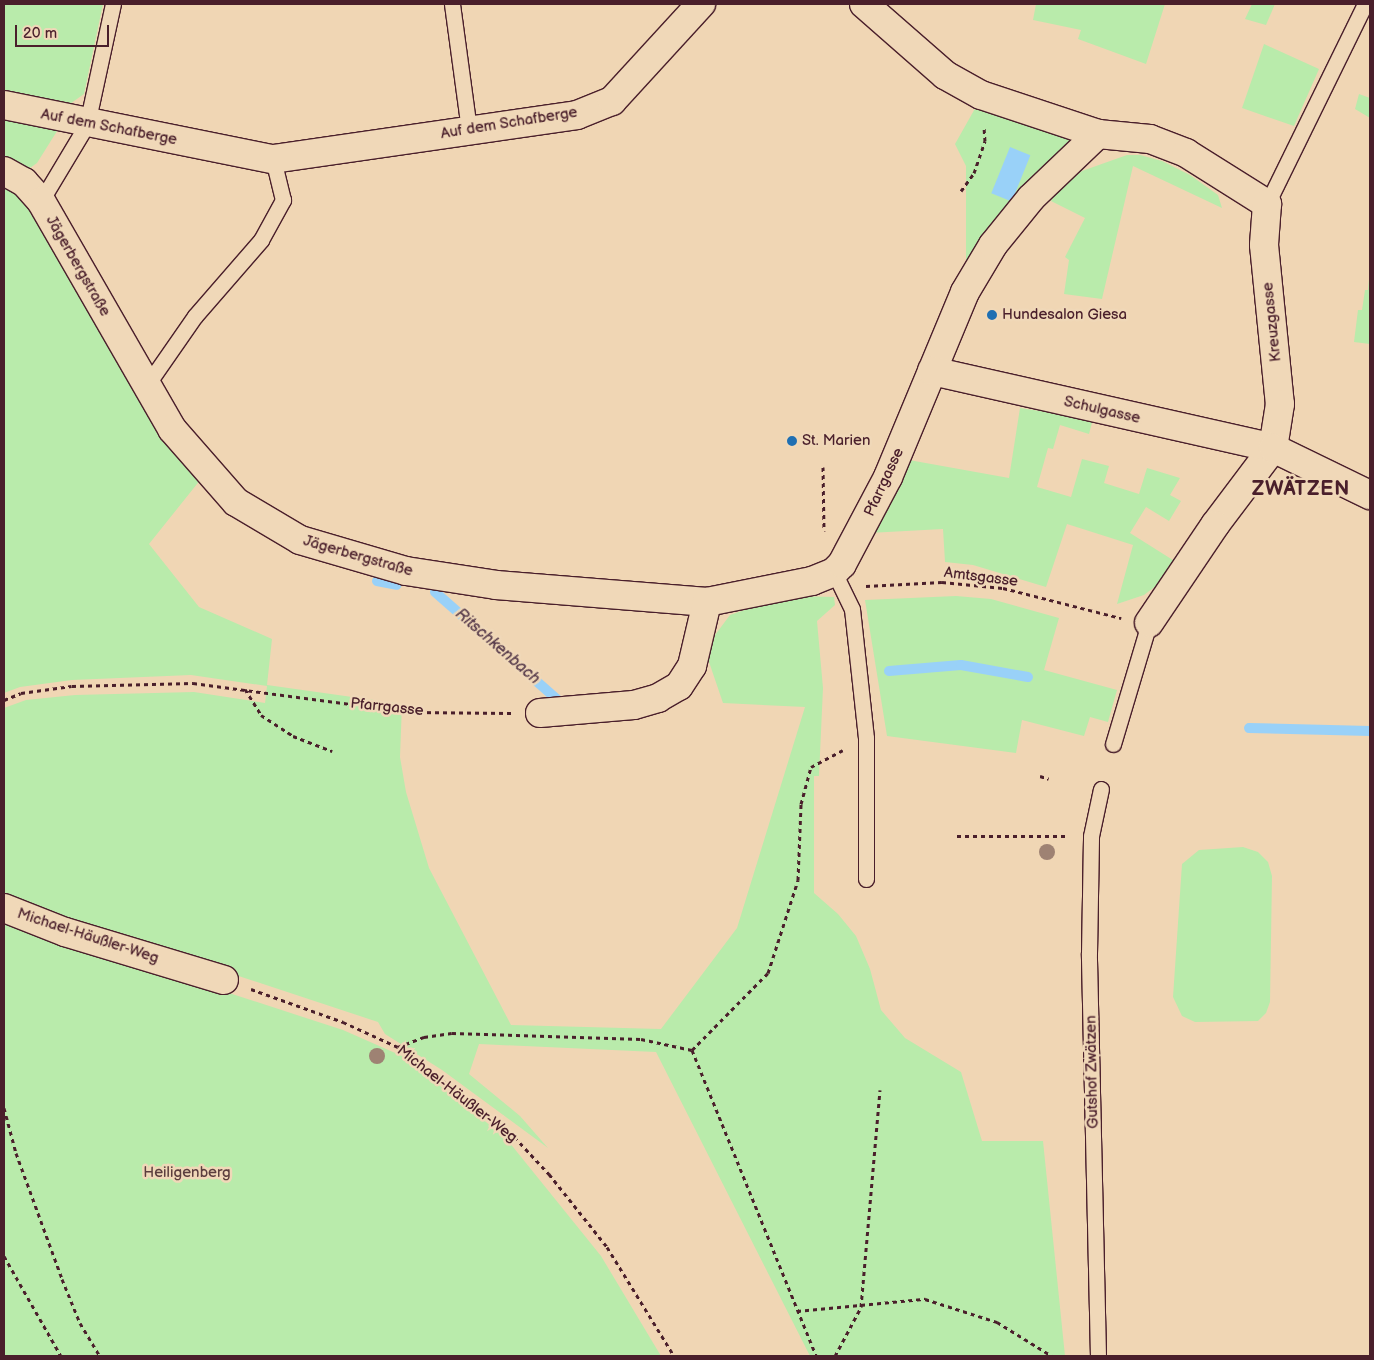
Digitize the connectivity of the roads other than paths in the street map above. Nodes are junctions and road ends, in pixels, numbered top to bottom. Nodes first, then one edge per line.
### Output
1 (113, 4) edge
2 (452, 4) edge
3 (701, 4) edge
4 (864, 4) edge
5 (1365, 4) edge
6 (4, 105) edge
7 (87, 124) junction
8 (469, 130) junction
9 (1098, 134) junction
10 (273, 159) junction
11 (4, 171) edge
12 (41, 201) junction
13 (1267, 204) junction
14 (932, 372) junction
15 (147, 385) junction
16 (1273, 448) junction
17 (1370, 495) edge
18 (834, 572) junction
19 (707, 602) junction
20 (1149, 623) joint
21 (540, 713) road end
22 (1113, 744) dead end
23 (1101, 789) dead end
24 (866, 878) dead end
25 (4, 908) edge
26 (224, 980) road end
27 (1098, 1356) edge

1 - 7 lane
2 - 8 lane
3 - 8 street, Auf dem Schafberge
4 - 9 street
5 - 13 lane, Kreuzgasse
6 - 7 street, Auf dem Schafberge
7 - 10 street, Auf dem Schafberge
7 - 12 lane
8 - 10 street, Auf dem Schafberge
9 - 13 street
9 - 14 street, Pfarrgasse
10 - 15 lane
11 - 12 street, Jägerbergstraße
12 - 15 street, Jägerbergstraße
13 - 16 street, Kreuzgasse
14 - 16 street, Schulgasse
14 - 18 street, Pfarrgasse
15 - 19 street, Jägerbergstraße
16 - 17 street, Schulgasse
16 - 20 street, Kreuzgasse
18 - 19 street, Jägerbergstraße
18 - 24 lane
19 - 21 street
20 - 22 lane
23 - 27 lane, Gutshof Zwätzen
25 - 26 street, Michael-Häußler-Weg

